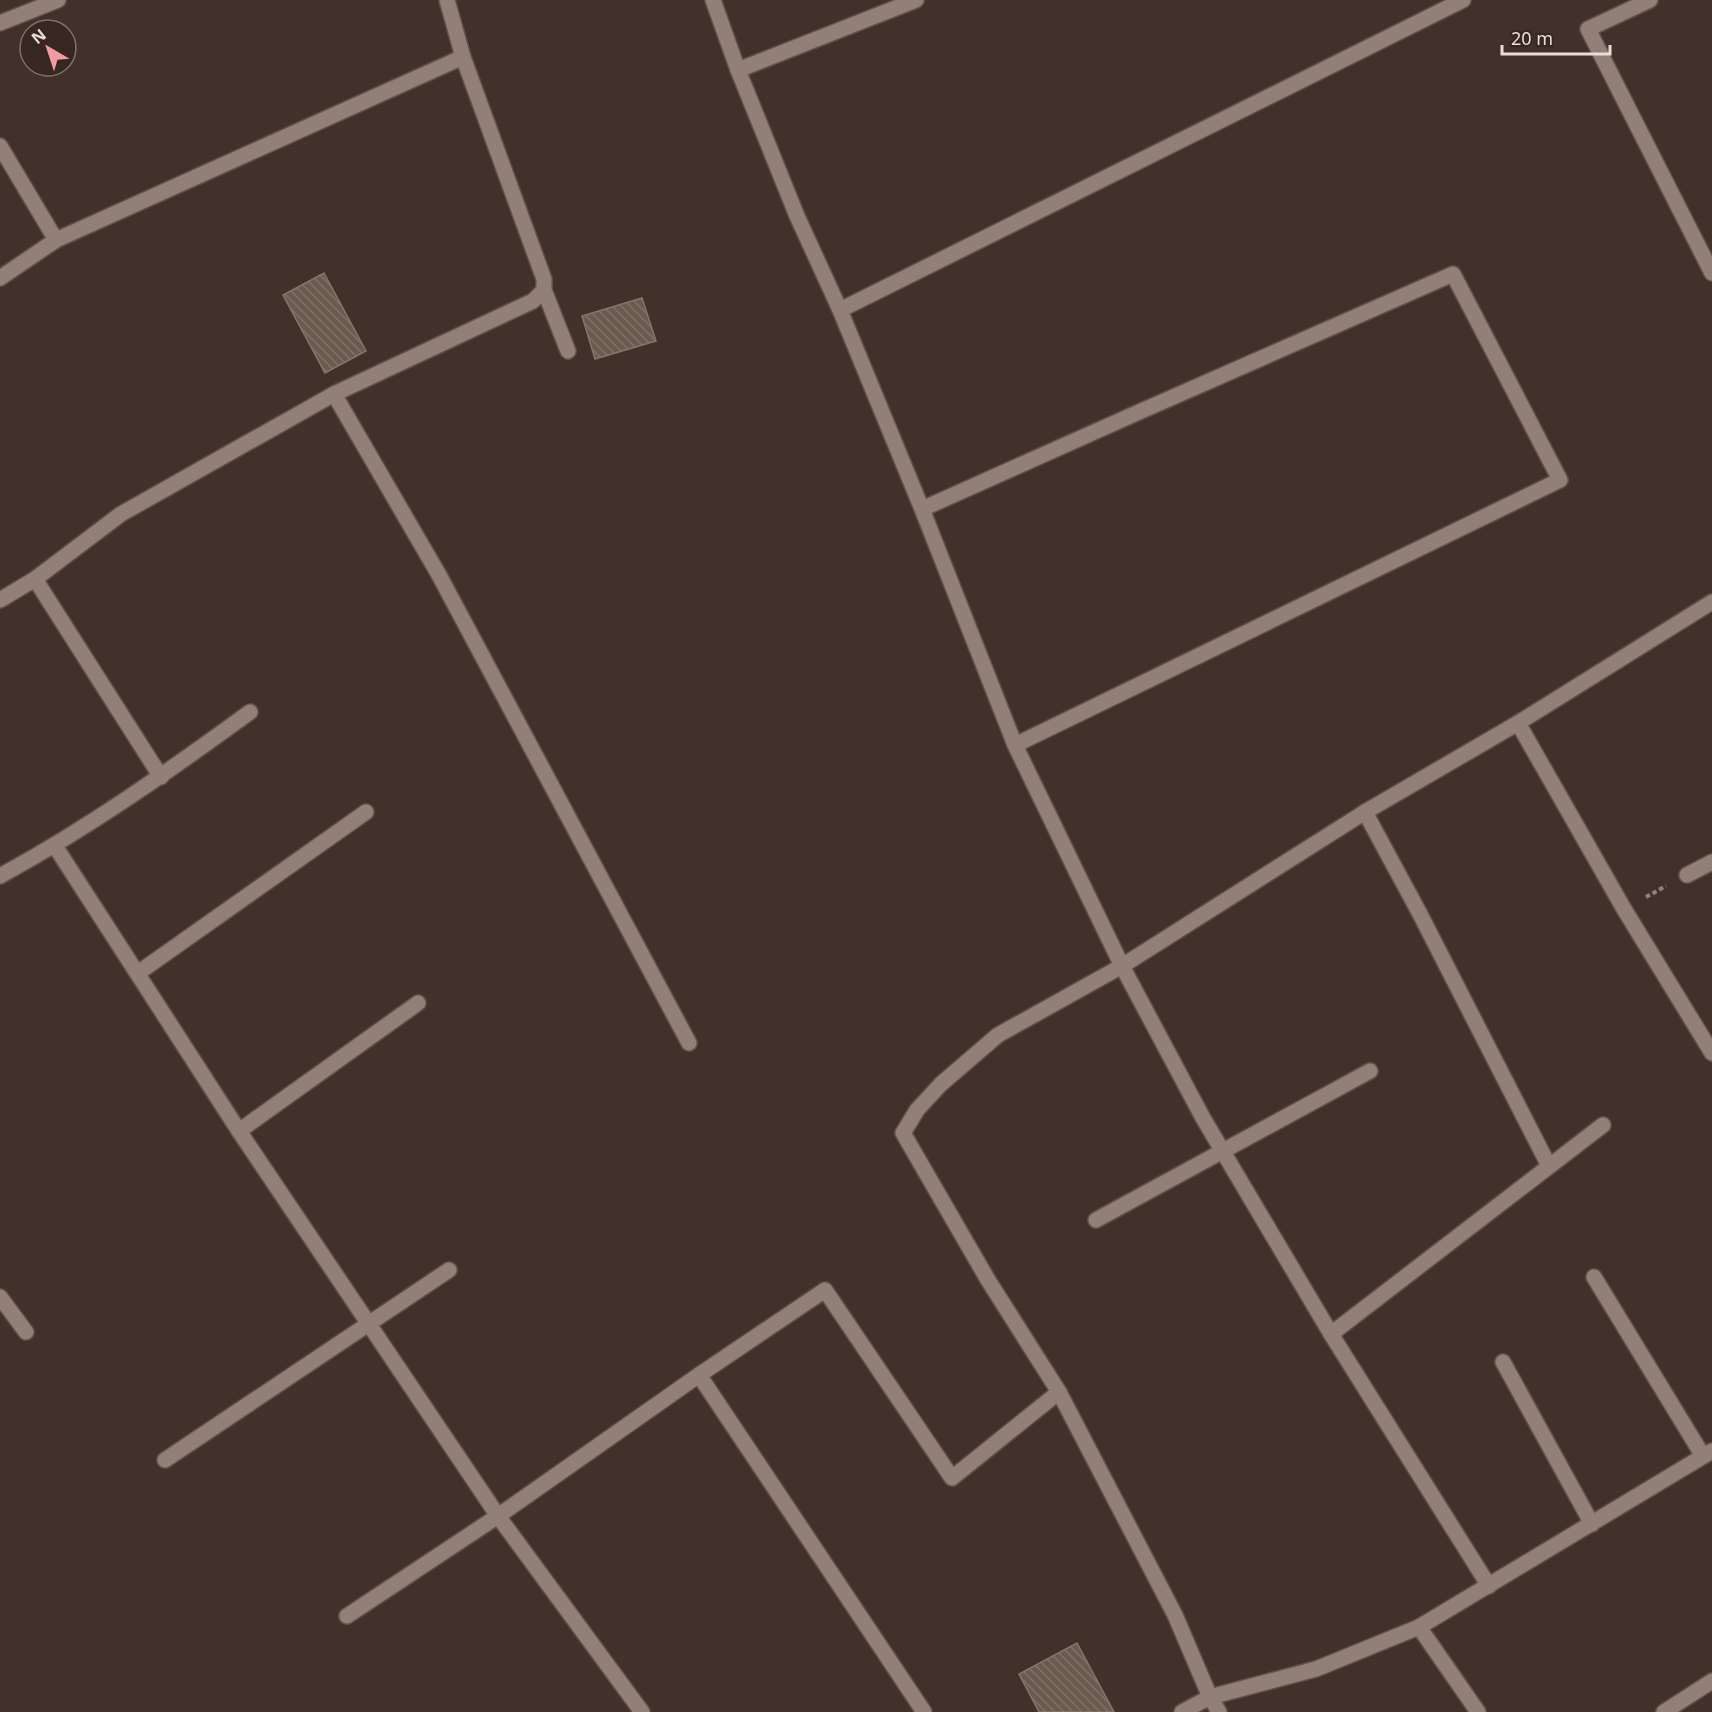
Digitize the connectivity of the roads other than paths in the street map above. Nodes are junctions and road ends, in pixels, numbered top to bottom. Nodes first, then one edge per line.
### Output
1 (58, 0) edge
2 (447, 0) edge
3 (713, 0) edge
4 (916, 0) edge
5 (1463, 0) edge
6 (1650, 0) edge
7 (0, 23) edge
8 (463, 57) junction
9 (738, 70) junction
10 (0, 146) edge
11 (56, 240) junction
12 (1712, 273) edge
13 (0, 278) edge
14 (544, 290) junction
15 (840, 310) junction
16 (567, 351) dead end
17 (334, 394) junction
18 (922, 510) junction
19 (35, 579) junction
20 (0, 600) edge
21 (1712, 602) edge
22 (250, 712) dead end
23 (1518, 723) junction
24 (1015, 745) junction
25 (161, 777) junction
26 (366, 812) dead end
27 (1365, 812) junction
28 (55, 846) junction
29 (1712, 862) edge
30 (1687, 875) road end
31 (0, 876) edge
32 (1122, 966) junction
33 (138, 974) junction
34 (418, 1003) dead end
35 (689, 1043) dead end
36 (1712, 1053) edge
37 (1370, 1071) dead end
38 (1603, 1125) dead end
39 (239, 1131) junction
40 (1222, 1150) junction
41 (1549, 1166) junction
42 (1096, 1220) dead end
43 (448, 1270) dead end
44 (1594, 1277) dead end
45 (0, 1297) edge
46 (367, 1323) junction
47 (26, 1332) dead end
48 (1330, 1334) junction
49 (1503, 1362) dead end
50 (699, 1375) junction
51 (1059, 1392) junction
52 (1708, 1454) edge
53 (165, 1460) dead end
54 (498, 1516) junction
55 (1592, 1524) junction
56 (1489, 1586) junction
57 (347, 1616) dead end
58 (1419, 1627) junction
59 (1712, 1681) edge
60 (1210, 1696) junction
61 (642, 1712) edge
62 (924, 1712) edge
63 (1182, 1712) edge
64 (1219, 1712) edge
65 (1478, 1712) edge
66 (1664, 1712) edge

1 - 7 street
2 - 8 street
3 - 9 street
4 - 9 street
5 - 15 street
6 - 12 street
8 - 11 street
8 - 14 street
9 - 15 street
10 - 11 street
11 - 13 street
14 - 16 street
14 - 17 street
15 - 18 street
17 - 19 street
17 - 35 street
18 - 24 street
18 - 24 street
19 - 20 street
19 - 25 street
21 - 23 street
22 - 25 street
23 - 27 street
23 - 36 street
24 - 32 street
25 - 28 street
26 - 33 street
27 - 32 street
27 - 41 street
28 - 31 street
28 - 33 street
29 - 30 street
32 - 40 street
32 - 51 street
33 - 39 street
34 - 39 street
37 - 40 street
38 - 41 street
39 - 46 street
40 - 42 street
40 - 48 street
41 - 48 street
43 - 46 street
44 - 52 street
45 - 47 street
46 - 53 street
46 - 54 street
48 - 56 street
49 - 55 street
50 - 51 street
50 - 54 street
50 - 62 street
51 - 60 street
52 - 55 street
54 - 57 street
54 - 61 street
55 - 56 street
56 - 58 street
58 - 60 street
58 - 65 street
59 - 66 street
60 - 63 street
60 - 64 street

